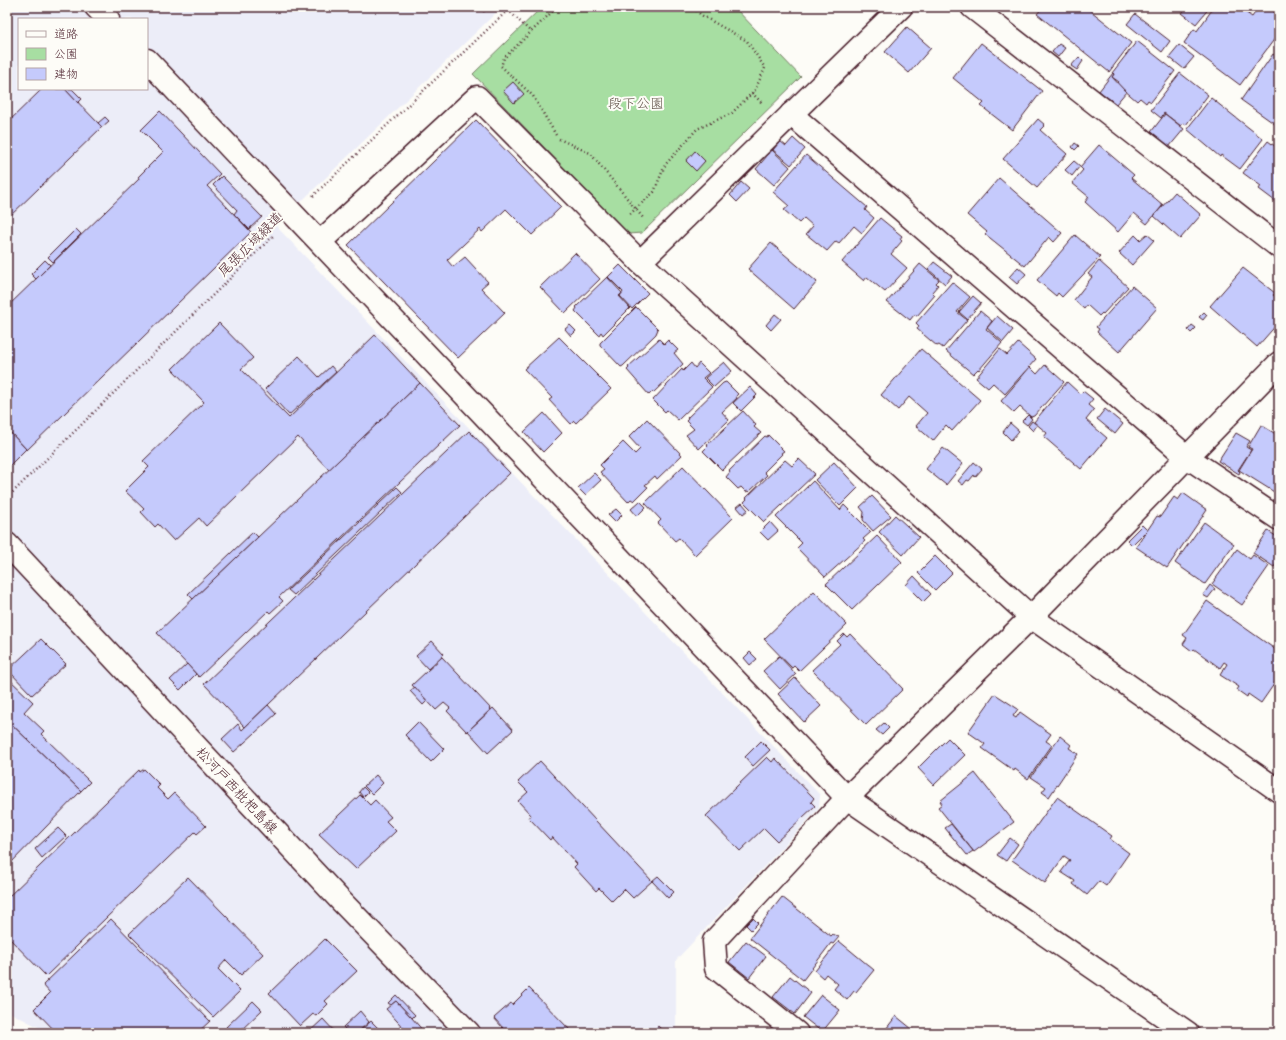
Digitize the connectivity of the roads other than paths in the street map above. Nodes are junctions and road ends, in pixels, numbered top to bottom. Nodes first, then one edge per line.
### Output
1 (96, 7) edge
2 (901, 7) edge
3 (972, 7) edge
4 (107, 18) edge
5 (148, 61) edge
6 (791, 114) junction
7 (321, 241) junction
8 (1279, 247) edge
9 (640, 262) junction
10 (1279, 363) edge
11 (1187, 457) junction
12 (1279, 519) edge
13 (7, 544) edge
14 (1031, 617) junction
15 (1279, 791) edge
16 (846, 798) junction
17 (469, 1033) edge
18 (797, 1033) edge
19 (1188, 1033) edge

1 - 4 street
2 - 6 street
3 - 8 street
5 - 7 street
6 - 9 street
6 - 11 street
7 - 9 street
7 - 16 street
9 - 14 street
10 - 11 street
11 - 12 street
11 - 14 street
13 - 17 street, 松河戸西枇杷島線
14 - 15 street
14 - 16 street
16 - 18 street
16 - 19 street

